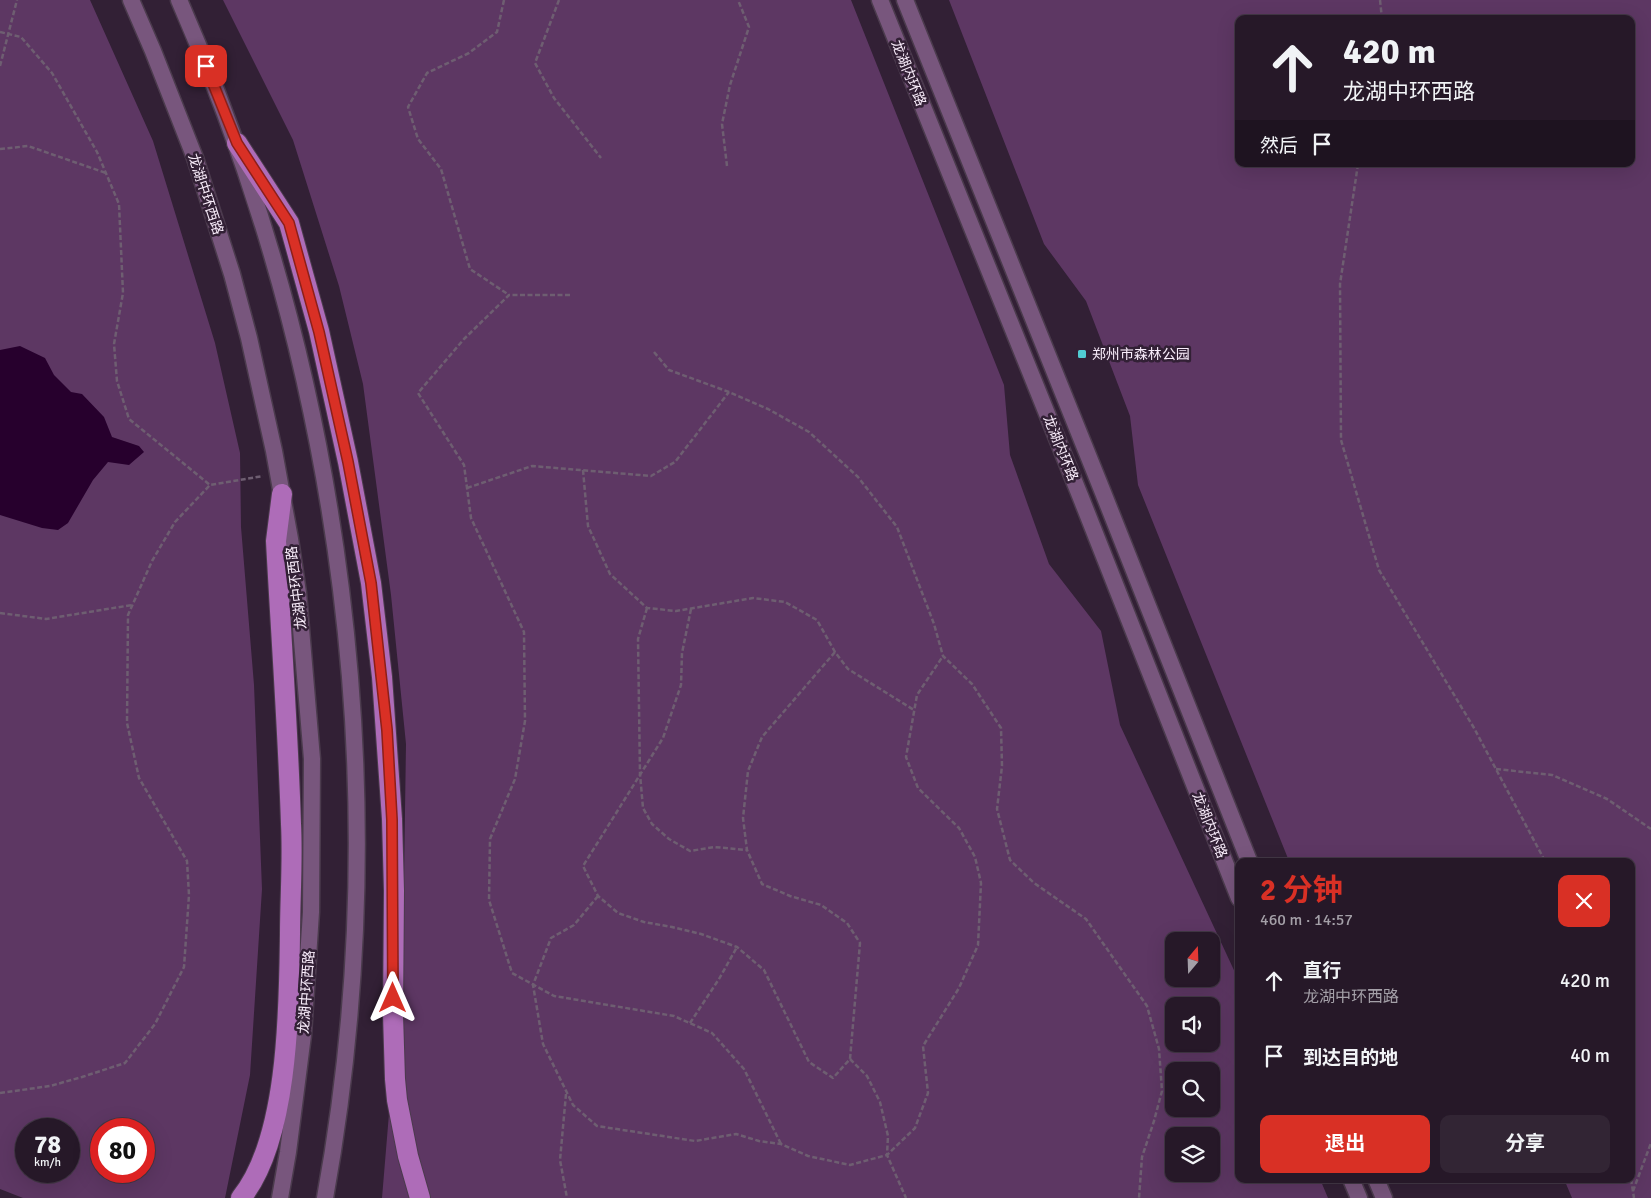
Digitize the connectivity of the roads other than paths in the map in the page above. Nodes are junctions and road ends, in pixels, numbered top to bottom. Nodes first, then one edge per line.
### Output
1 (131, 0) edge
2 (179, 0) edge
3 (880, 0) edge
4 (905, 0) edge
5 (237, 143) junction
6 (282, 494) junction
7 (1248, 858) edge
8 (1235, 888) edge
9 (1353, 1183) edge
10 (1378, 1183) edge
11 (241, 1198) edge
12 (280, 1198) edge
13 (325, 1198) edge
14 (420, 1198) edge
15 (1359, 1198) edge
16 (1384, 1198) edge

1 - 6 main road, 龙湖中环西路
2 - 5 main road
3 - 8 main road, 龙湖内环路
4 - 7 main road, 龙湖内环路
5 - 13 main road
5 - 14 highway
6 - 11 highway
6 - 12 main road, 龙湖中环西路
9 - 15 main road
10 - 16 main road

